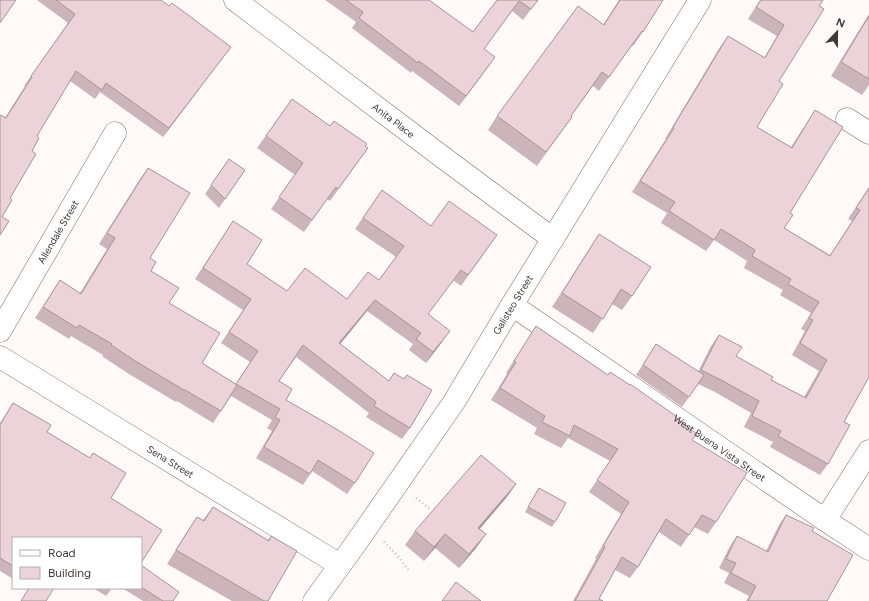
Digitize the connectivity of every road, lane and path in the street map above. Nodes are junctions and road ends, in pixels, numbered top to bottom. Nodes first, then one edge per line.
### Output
1 (235, 0) edge
2 (700, 0) edge
3 (846, 119) dead end
4 (115, 133) dead end
5 (869, 133) edge
6 (553, 239) junction
7 (512, 305) junction
8 (0, 331) edge
9 (0, 358) edge
10 (869, 451) edge
11 (414, 496) dead end
12 (430, 510) dead end
13 (825, 520) junction
14 (383, 540) dead end
15 (869, 549) edge
16 (340, 565) junction
17 (410, 572) dead end
18 (314, 601) edge

1 - 6 street, Anita Place
2 - 6 street, Galisteo Street
3 - 5 street
4 - 8 street, Allendale Street
6 - 7 street, Galisteo Street
7 - 13 street, West Buena Vista Street
7 - 16 street, Galisteo Street
9 - 16 street, Sena Street
10 - 13 street
11 - 12 path
13 - 15 street, West Buena Vista Street
14 - 17 path
16 - 18 street, Galisteo Street

